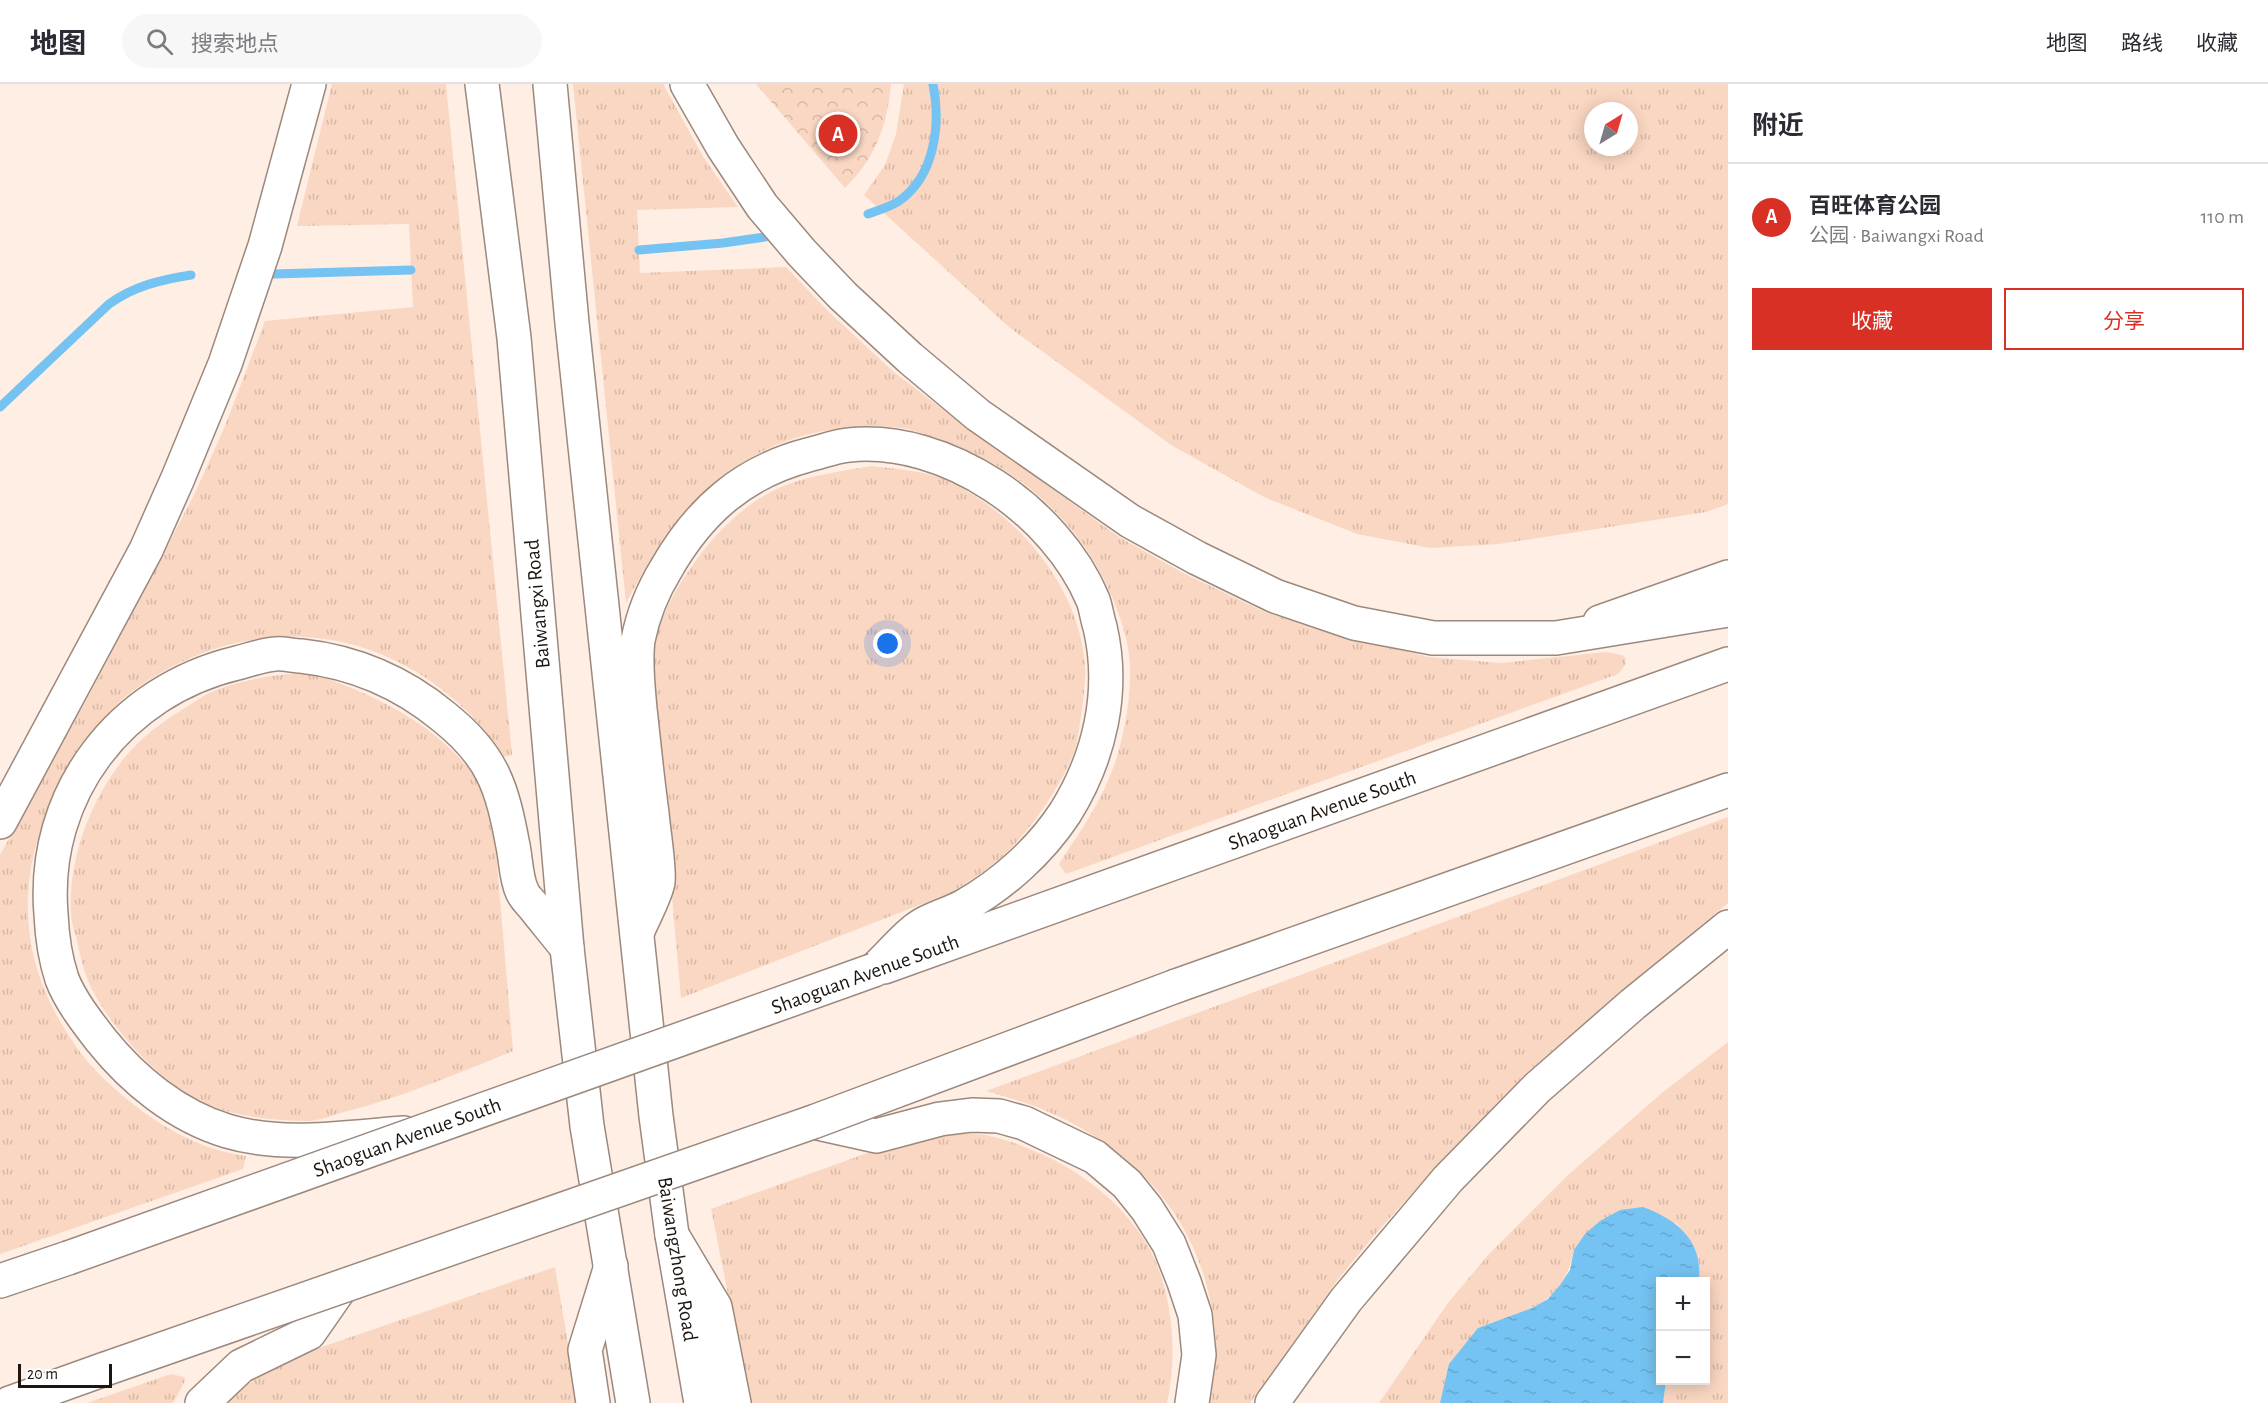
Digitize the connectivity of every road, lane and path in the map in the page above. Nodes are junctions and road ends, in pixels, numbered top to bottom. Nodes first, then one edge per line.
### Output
1 (309, 84) edge
2 (482, 84) edge
3 (550, 84) edge
4 (687, 84) edge
5 (1728, 577) edge
6 (1728, 610) edge
7 (1556, 638) junction
8 (1728, 664) edge
9 (1728, 790) edge
10 (0, 822) edge
11 (1728, 927) edge
12 (637, 933) junction
13 (567, 948) junction
14 (874, 970) junction
15 (813, 1122) junction
16 (420, 1132) junction
17 (672, 1236) junction
18 (610, 1266) junction
19 (0, 1281) edge
20 (341, 1287) junction
21 (1194, 1394) edge
22 (10, 1403) edge
23 (202, 1403) edge
24 (593, 1403) edge
25 (633, 1403) edge
26 (701, 1403) edge
27 (734, 1403) edge
28 (1272, 1403) edge

1 - 10 main road
2 - 13 main road, Baiwangxi Road
3 - 12 main road
4 - 7 main road
5 - 7 main road
6 - 7 main road
8 - 14 main road, Shaoguan Avenue South
9 - 15 main road, bridge
11 - 28 main road
12 - 14 main road
12 - 17 main road, Baiwangzhong Road
13 - 16 main road, bridge
13 - 18 main road, Baiwangxi Road
14 - 16 main road, Shaoguan Avenue South, bridge
15 - 20 main road, bridge
15 - 21 main road
16 - 19 main road, Shaoguan Avenue South, bridge
17 - 26 main road, Baiwangzhong Road
17 - 27 main road
18 - 24 main road
18 - 25 main road
20 - 22 main road, bridge
20 - 23 main road

